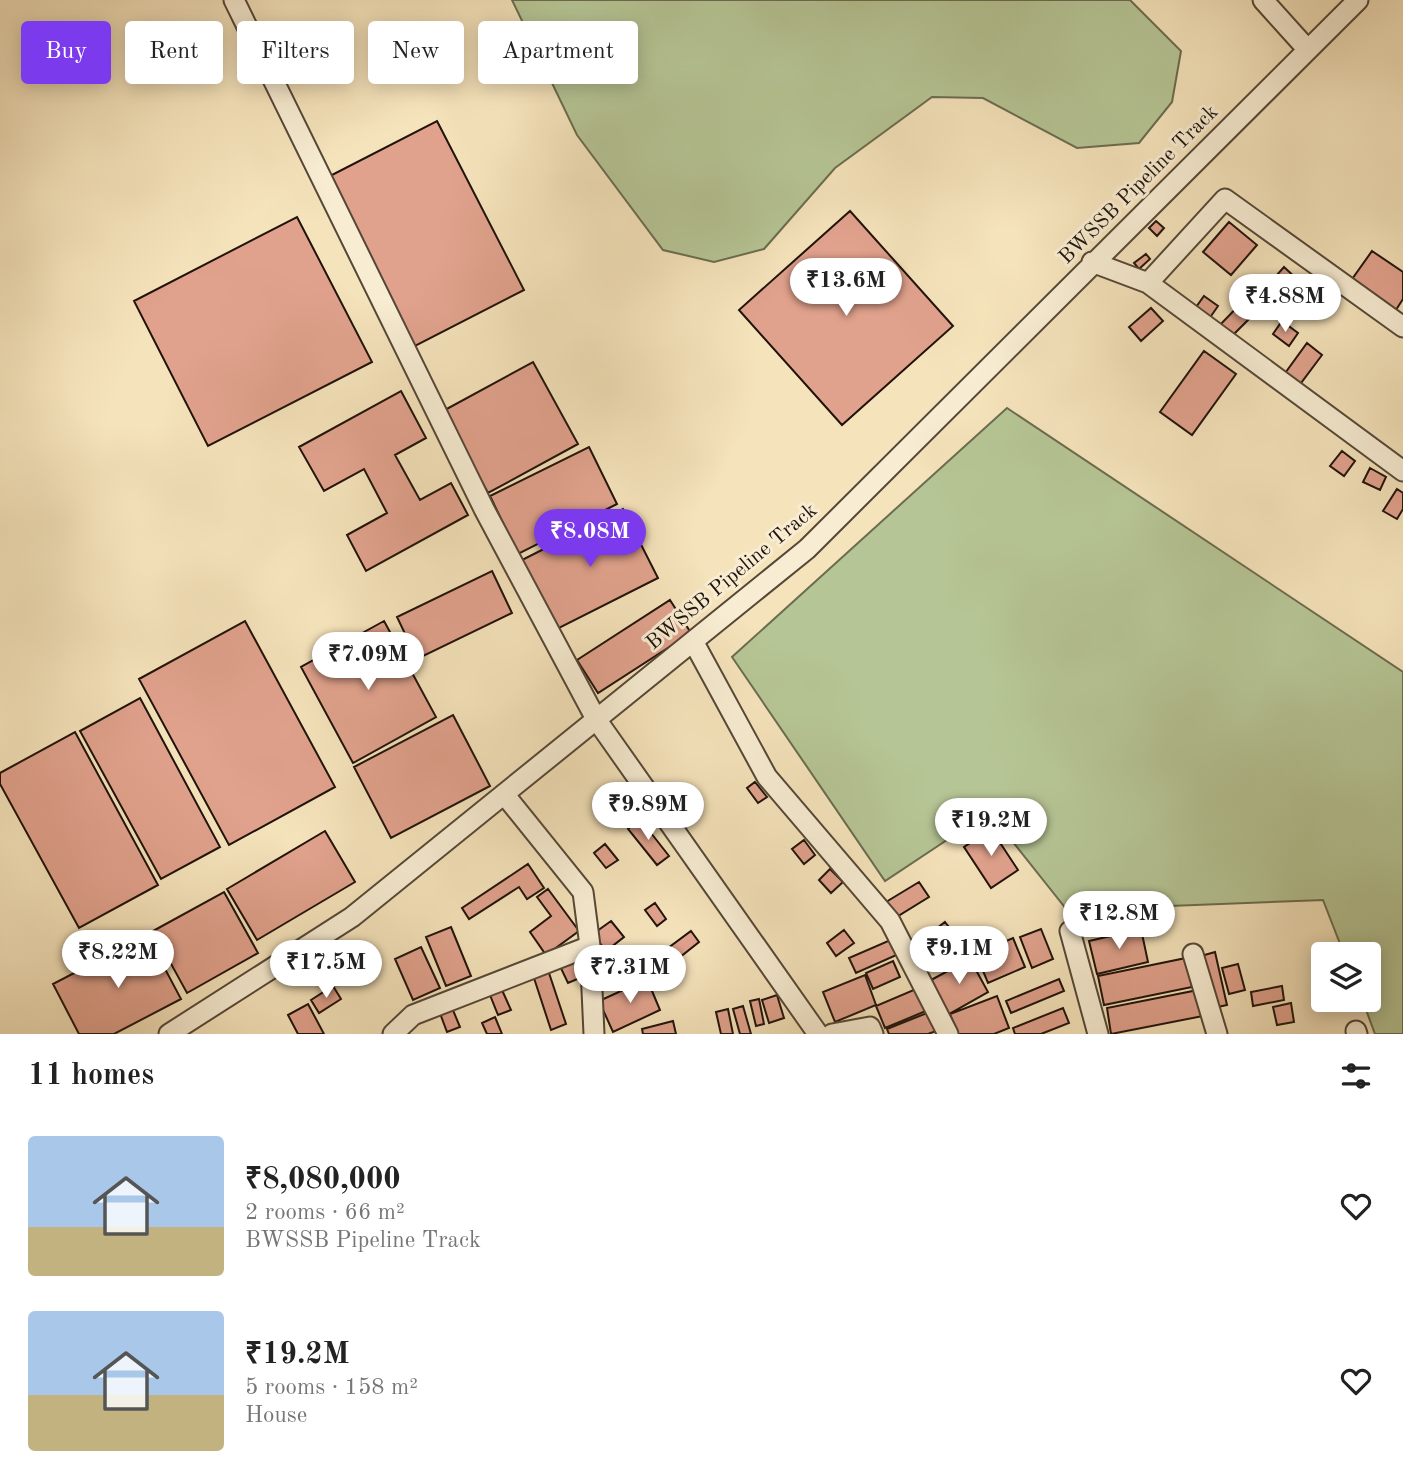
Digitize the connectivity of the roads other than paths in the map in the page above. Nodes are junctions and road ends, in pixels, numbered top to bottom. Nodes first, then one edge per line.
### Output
1 (234, 0) edge
2 (1263, 0) edge
3 (1358, 0) edge
4 (1308, 50) junction
5 (1092, 262) junction
6 (1148, 282) junction
7 (1403, 327) edge
8 (1403, 471) edge
9 (693, 641) junction
10 (596, 719) junction
11 (504, 794) junction
12 (1070, 931) dead end
13 (590, 946) junction
14 (1193, 954) dead end
15 (169, 1034) edge
16 (393, 1034) edge
17 (594, 1034) edge
18 (818, 1034) edge
19 (832, 1034) edge
20 (873, 1034) edge
21 (948, 1034) edge
22 (1098, 1034) edge
23 (1217, 1034) edge

1 - 10 street
2 - 4 street
3 - 4 street, BWSSB Pipeline Track
4 - 5 street, BWSSB Pipeline Track
5 - 6 street
5 - 9 street, BWSSB Pipeline Track
6 - 7 street
6 - 8 street
9 - 10 street, BWSSB Pipeline Track
9 - 21 street
10 - 11 street, BWSSB Pipeline Track
10 - 18 street
11 - 13 street
11 - 15 street, BWSSB Pipeline Track
12 - 22 street
13 - 16 street
13 - 17 street
14 - 23 street
19 - 20 street

